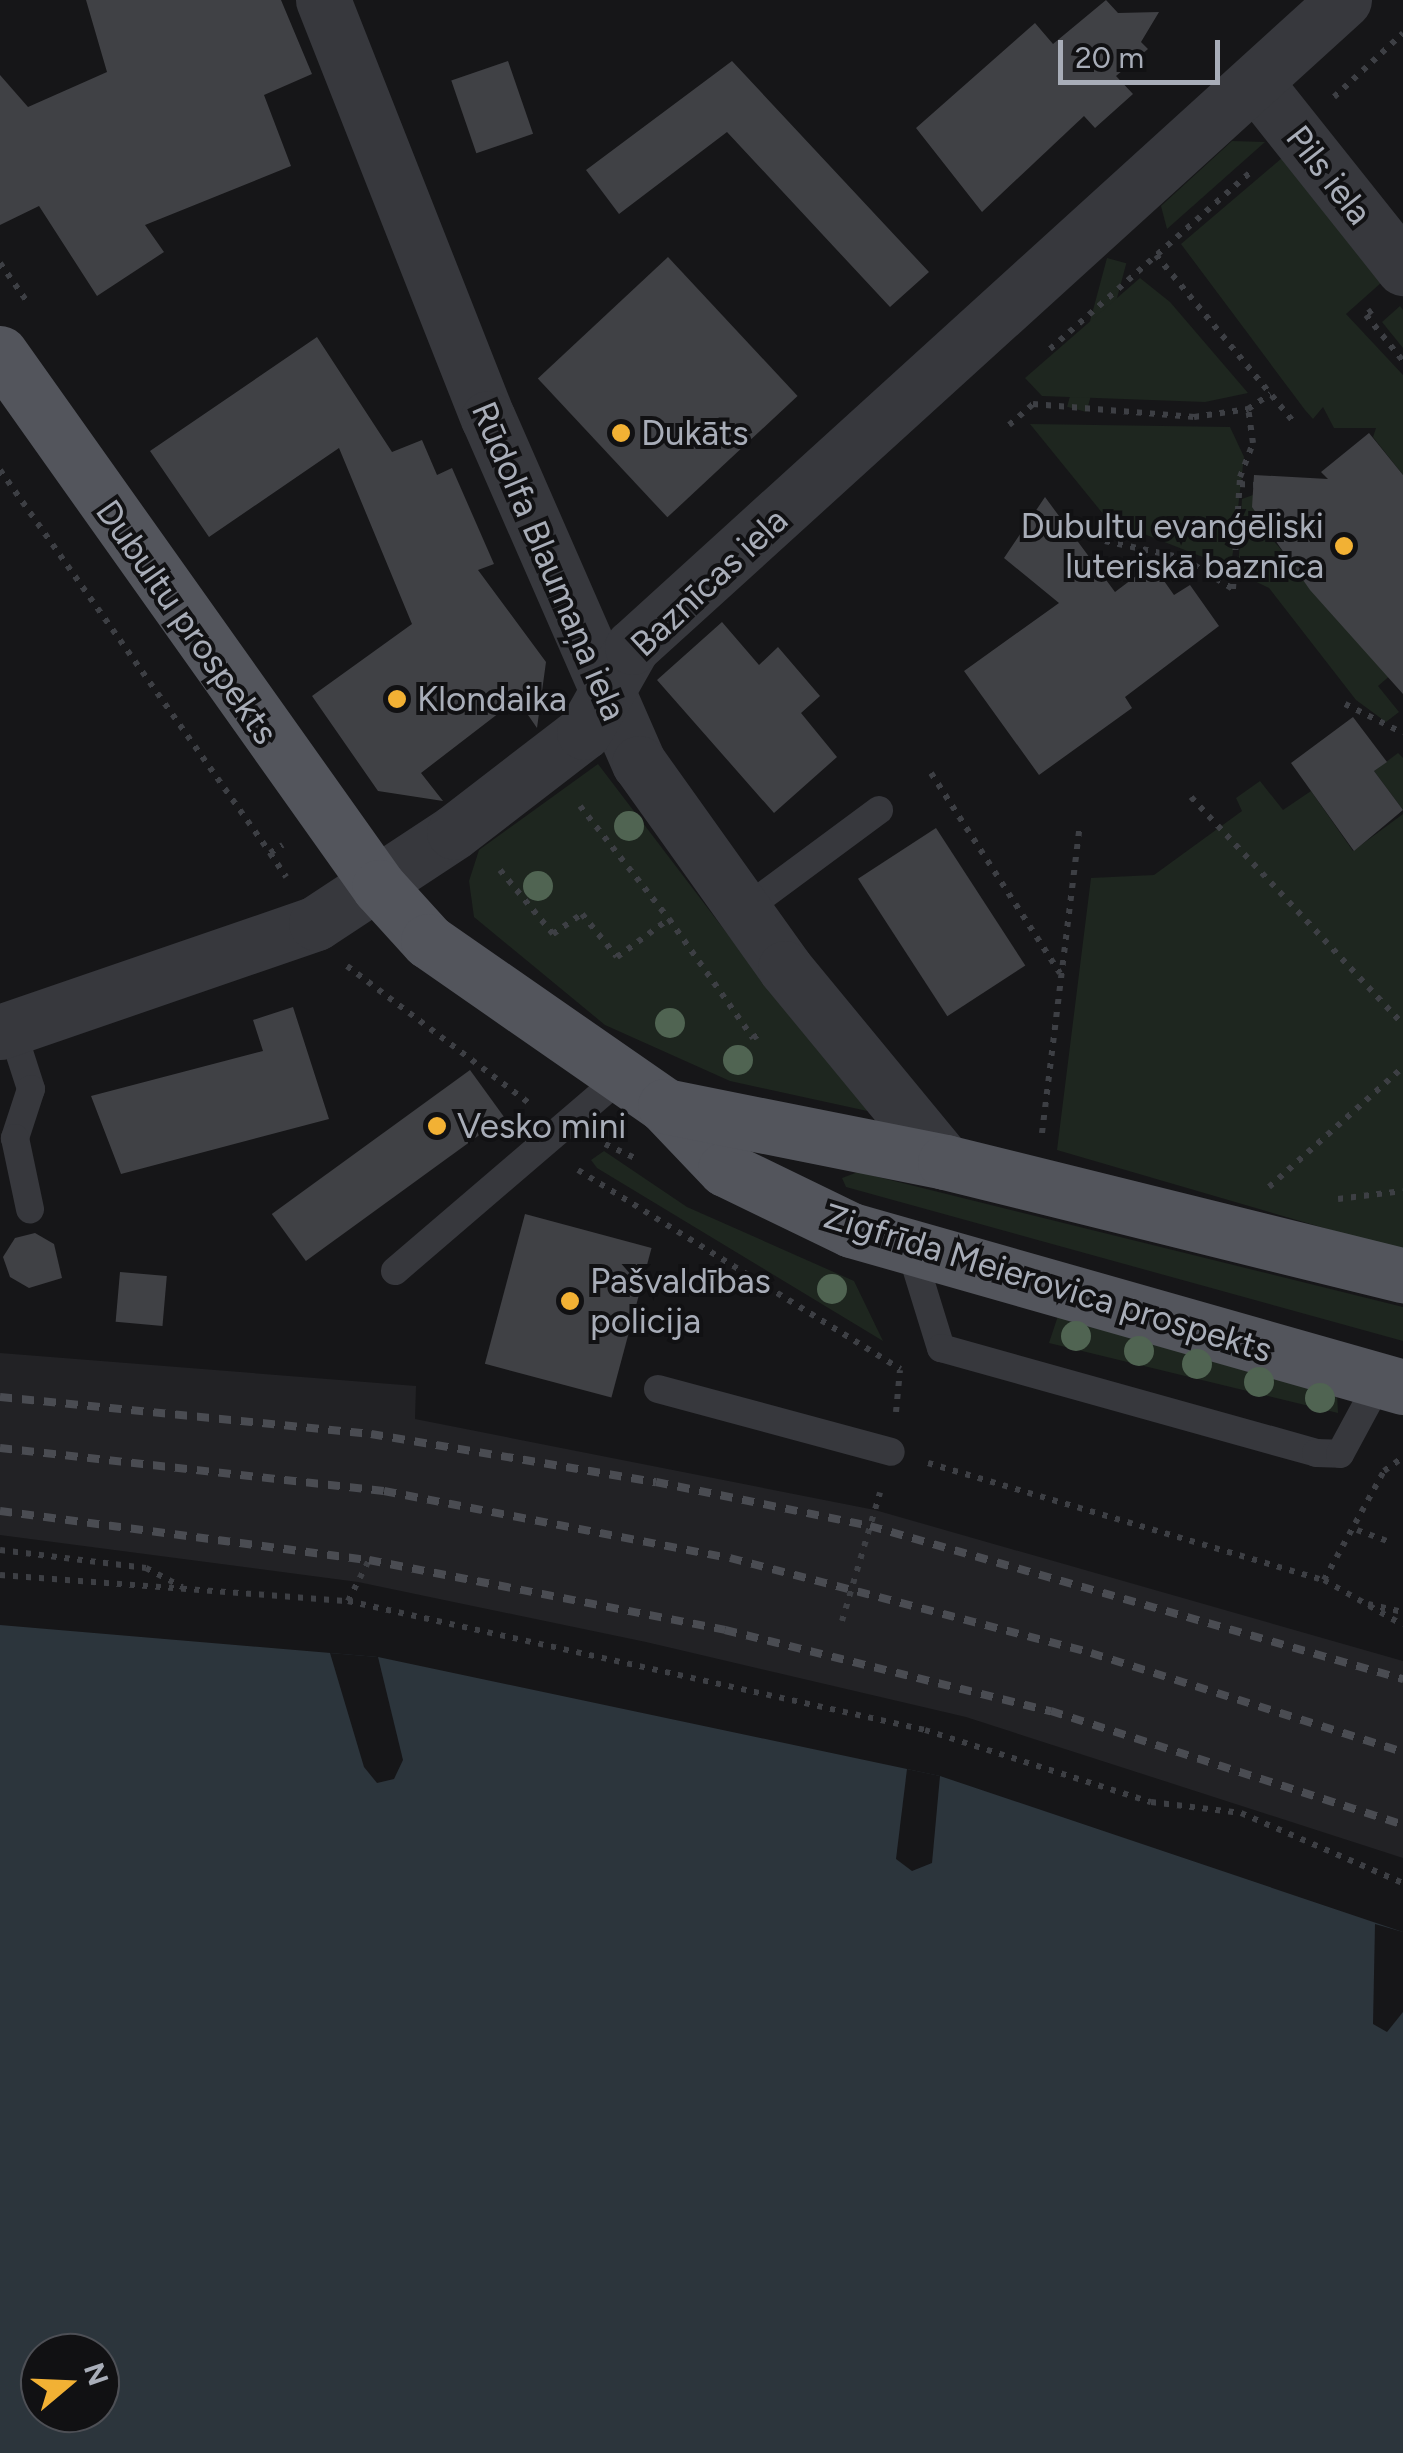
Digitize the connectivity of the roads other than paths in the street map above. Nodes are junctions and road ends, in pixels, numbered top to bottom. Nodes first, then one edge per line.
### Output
1 (323, 0) edge
2 (1344, 0) edge
3 (1255, 82) junction
4 (1403, 268) edge
5 (0, 353) edge
6 (605, 694) junction
7 (879, 810) dead end
8 (379, 888) junction
9 (744, 910) junction
10 (6, 1031) edge
11 (618, 1080) junction
12 (665, 1106) junction
13 (945, 1162) junction
14 (30, 1209) dead end
15 (910, 1248) junction
16 (395, 1271) dead end
17 (1403, 1275) edge
18 (1391, 1384) edge
19 (658, 1389) dead end
20 (891, 1452) road end

1 - 6 street, Rūdolfa Blaumaņa iela
2 - 3 street, Baznīcas iela
3 - 4 street, Pils iela
3 - 6 street, Baznīcas iela
5 - 8 main road, Dubultu prospekts
6 - 8 street, Baznīcas iela
6 - 9 street, Rūdolfa Blaumaņa iela
7 - 9 lane
8 - 10 street, Baznīcas iela
8 - 11 main road, Zigfrīda Meierovica prospekts
9 - 13 street, Rūdolfa Blaumaņa iela
10 - 14 lane
11 - 12 main road, Zigfrīda Meierovica prospekts
11 - 16 lane
12 - 13 main road, Zigfrīda Meierovica prospekts
12 - 15 main road, Zigfrīda Meierovica prospekts
13 - 17 main road, Zigfrīda Meierovica prospekts
15 - 18 main road, Zigfrīda Meierovica prospekts
15 - 18 lane
19 - 20 lane

